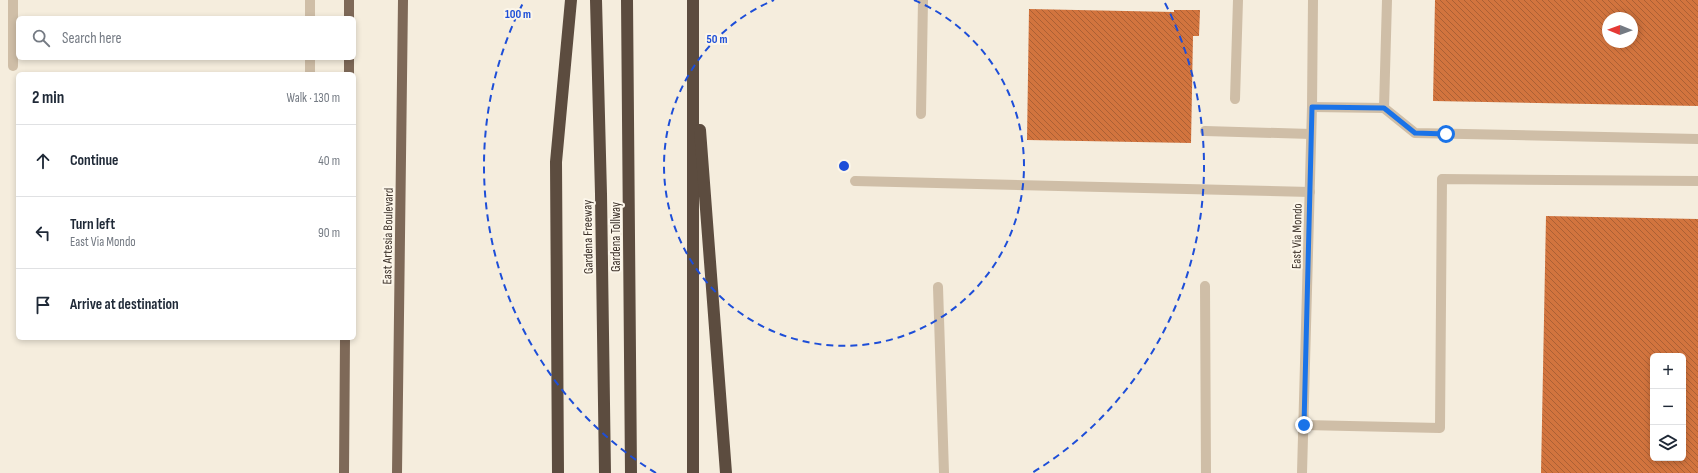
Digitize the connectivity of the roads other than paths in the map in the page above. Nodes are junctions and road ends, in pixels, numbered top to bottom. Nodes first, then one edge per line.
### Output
1 (13, 0) edge
2 (310, 0) edge
3 (349, 0) edge
4 (403, 0) edge
5 (571, 0) edge
6 (596, 0) edge
7 (628, 0) edge
8 (693, 0) edge
9 (923, 0) edge
10 (1238, 0) edge
11 (1313, 0) edge
12 (1387, 0) edge
13 (310, 16) edge
14 (349, 16) edge
15 (693, 35) junction
16 (310, 60) edge
17 (349, 60) edge
18 (13, 66) dead end
19 (310, 72) edge
20 (348, 72) edge
21 (1235, 99) dead end
22 (1312, 107) junction
23 (1384, 108) junction
24 (921, 114) dead end
25 (1205, 131) dead end
26 (1311, 134) junction
27 (1698, 139) edge
28 (855, 181) dead end
29 (1698, 181) edge
30 (1310, 192) junction
31 (1205, 286) dead end
32 (938, 287) dead end
33 (346, 340) edge
34 (1304, 425) junction
35 (344, 473) edge
36 (397, 473) edge
37 (558, 473) edge
38 (605, 473) edge
39 (631, 473) edge
40 (693, 473) edge
41 (726, 473) edge
42 (944, 473) edge
43 (1206, 473) edge
44 (1302, 473) edge

1 - 18 street
2 - 13 street
3 - 14 main road
4 - 36 main road, East Artesia Boulevard
5 - 37 highway
6 - 38 highway, Gardena Freeway
7 - 39 highway, Gardena Tollway
8 - 15 highway
9 - 24 street
10 - 21 street
11 - 22 street, East Via Mondo
12 - 23 street
15 - 40 highway
15 - 41 highway
16 - 19 street
17 - 20 main road
22 - 23 street
22 - 26 street, East Via Mondo
23 - 27 street
25 - 26 street
26 - 30 street, East Via Mondo
28 - 30 street
29 - 34 street
30 - 34 street, East Via Mondo
31 - 43 street
32 - 42 street
33 - 35 main road
34 - 44 street, East Via Mondo

